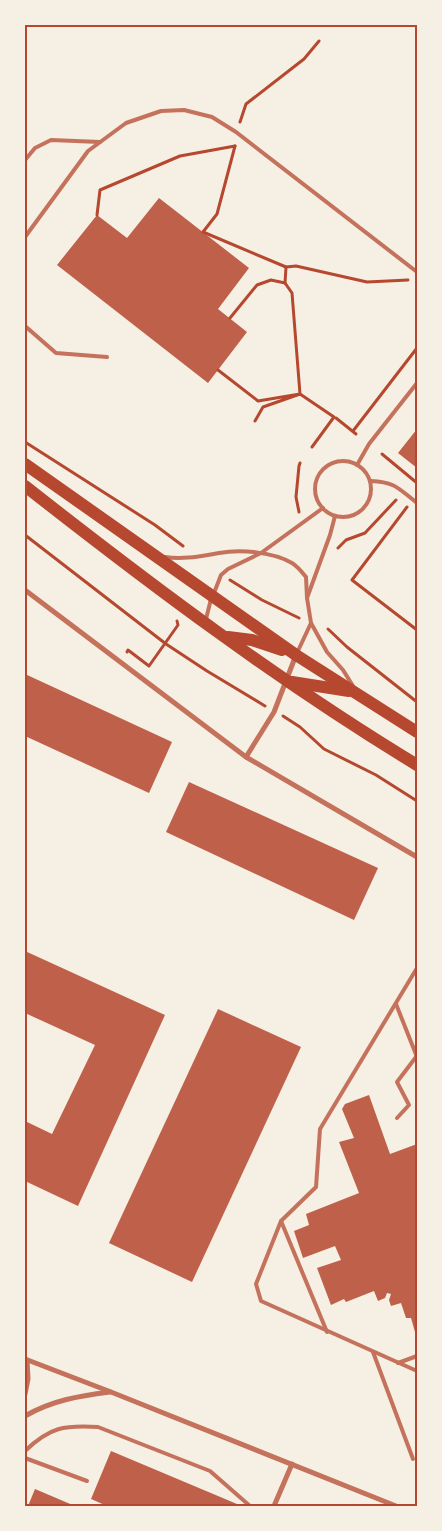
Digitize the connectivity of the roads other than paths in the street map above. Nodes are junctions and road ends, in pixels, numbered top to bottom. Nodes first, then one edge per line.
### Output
1 (101, 142) junction
2 (25, 160) edge
3 (25, 237) edge
4 (417, 272) edge
5 (25, 326) edge
6 (107, 357) dead end
7 (417, 383) edge
8 (25, 464) edge
9 (357, 465) junction
10 (371, 481) junction
11 (25, 486) edge
12 (415, 501) edge
13 (323, 508) junction
14 (335, 516) junction
15 (261, 553) junction
16 (154, 555) junction
17 (25, 590) edge
18 (212, 596) junction
19 (307, 598) junction
20 (205, 621) junction
21 (311, 623) junction
22 (226, 636) junction
23 (296, 655) junction
24 (287, 681) junction
25 (356, 692) junction
26 (417, 732) edge
27 (246, 757) junction
28 (417, 765) edge
29 (417, 857) edge
30 (417, 968) edge
31 (396, 1004) junction
32 (417, 1058) edge
33 (397, 1118) dead end
34 (281, 1221) junction
35 (327, 1332) junction
36 (373, 1352) junction
37 (417, 1356) edge
38 (26, 1360) edge
39 (398, 1363) junction
40 (417, 1371) edge
41 (111, 1392) junction
42 (25, 1394) edge
43 (25, 1416) edge
44 (25, 1452) edge
45 (25, 1458) edge
46 (413, 1459) dead end
47 (292, 1464) junction
48 (87, 1481) dead end
49 (250, 1506) edge
50 (274, 1506) edge
51 (396, 1506) edge

1 - 2 lane
1 - 3 lane
1 - 4 lane
5 - 6 lane
7 - 9 lane
8 - 16 main road
9 - 10 lane
9 - 13 lane
10 - 12 lane
10 - 14 lane
11 - 20 main road
13 - 14 lane
13 - 15 lane
14 - 19 lane
15 - 16 lane
15 - 18 lane
15 - 19 lane
16 - 18 main road
17 - 27 street
18 - 20 lane
18 - 23 main road
19 - 21 lane
20 - 22 main road
21 - 23 lane
21 - 25 lane
22 - 23 main road
22 - 24 main road
23 - 24 street
23 - 25 main road
24 - 25 main road
24 - 27 street
24 - 28 main road
25 - 26 main road
27 - 29 street
30 - 31 lane
31 - 32 lane
31 - 34 lane
32 - 33 lane
34 - 35 lane
34 - 35 lane
35 - 36 lane
36 - 39 lane
36 - 46 lane
37 - 39 lane
38 - 41 street
38 - 42 street
39 - 40 lane
41 - 43 street
41 - 47 street
44 - 49 lane
45 - 48 lane
47 - 50 street
47 - 51 street

